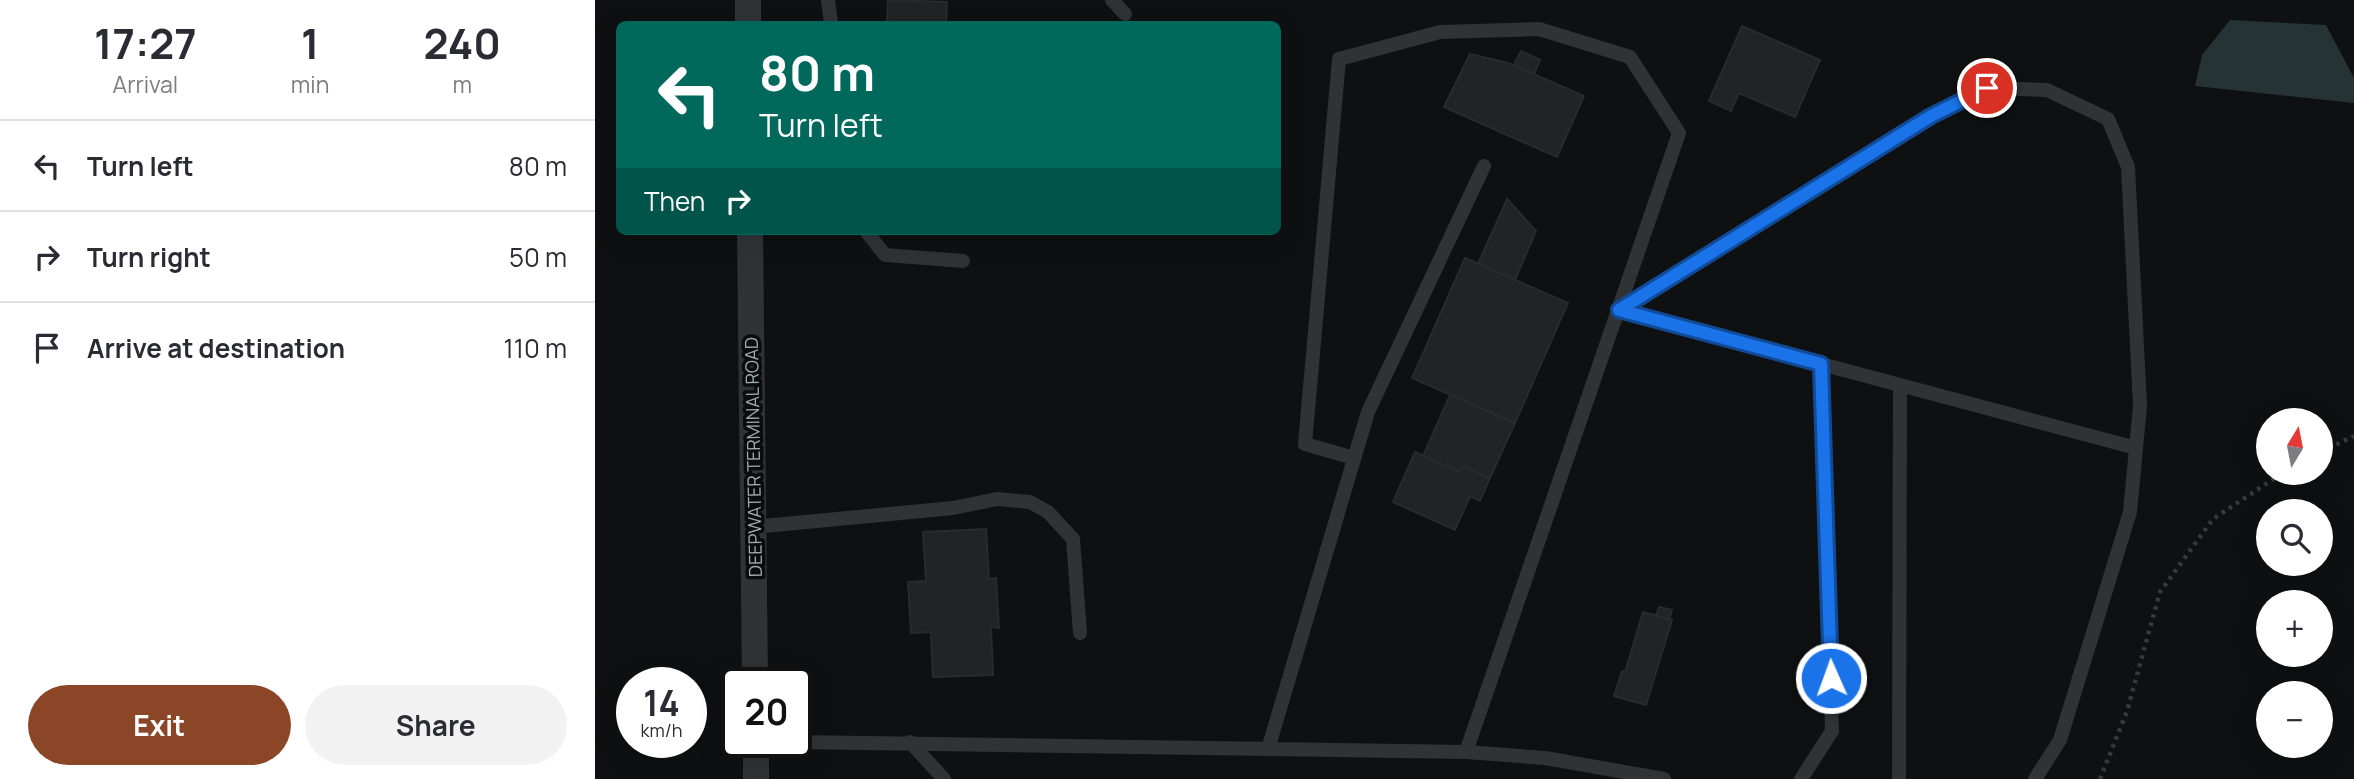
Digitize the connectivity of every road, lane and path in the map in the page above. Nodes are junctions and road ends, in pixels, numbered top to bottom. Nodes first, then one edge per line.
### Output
1 (748, 0) edge
2 (828, 0) edge
3 (1112, 0) edge
4 (1125, 14) dead end
5 (748, 21) edge
6 (831, 21) edge
7 (1484, 166) dead end
8 (750, 235) edge
9 (869, 235) edge
10 (963, 261) dead end
11 (1619, 310) junction
12 (1821, 364) junction
13 (1900, 385) junction
14 (2354, 436) edge
15 (2333, 446) edge
16 (2136, 448) junction
17 (1354, 458) junction
18 (2264, 485) edge
19 (753, 527) junction
20 (1080, 633) dead end
21 (755, 667) edge
22 (812, 742) edge
23 (910, 742) junction
24 (1268, 749) junction
25 (1466, 752) junction
26 (756, 758) edge
27 (756, 779) edge
28 (944, 779) edge
29 (1664, 779) edge
30 (1801, 779) edge
31 (1899, 779) edge
32 (2035, 779) edge
33 (2100, 779) edge

1 - 5 street
2 - 6 lane
3 - 4 lane
7 - 17 lane
8 - 19 street, DEEPWATER TERMINAL ROAD
9 - 10 lane
11 - 12 lane
11 - 16 lane
11 - 17 lane
11 - 25 lane
12 - 13 lane
12 - 30 lane
13 - 16 lane
13 - 31 lane
14 - 15 path
16 - 32 lane
17 - 24 lane
18 - 33 path
19 - 20 lane
19 - 21 street, DEEPWATER TERMINAL ROAD
22 - 23 lane
23 - 24 lane
23 - 28 lane
24 - 25 lane
25 - 29 lane
26 - 27 street

